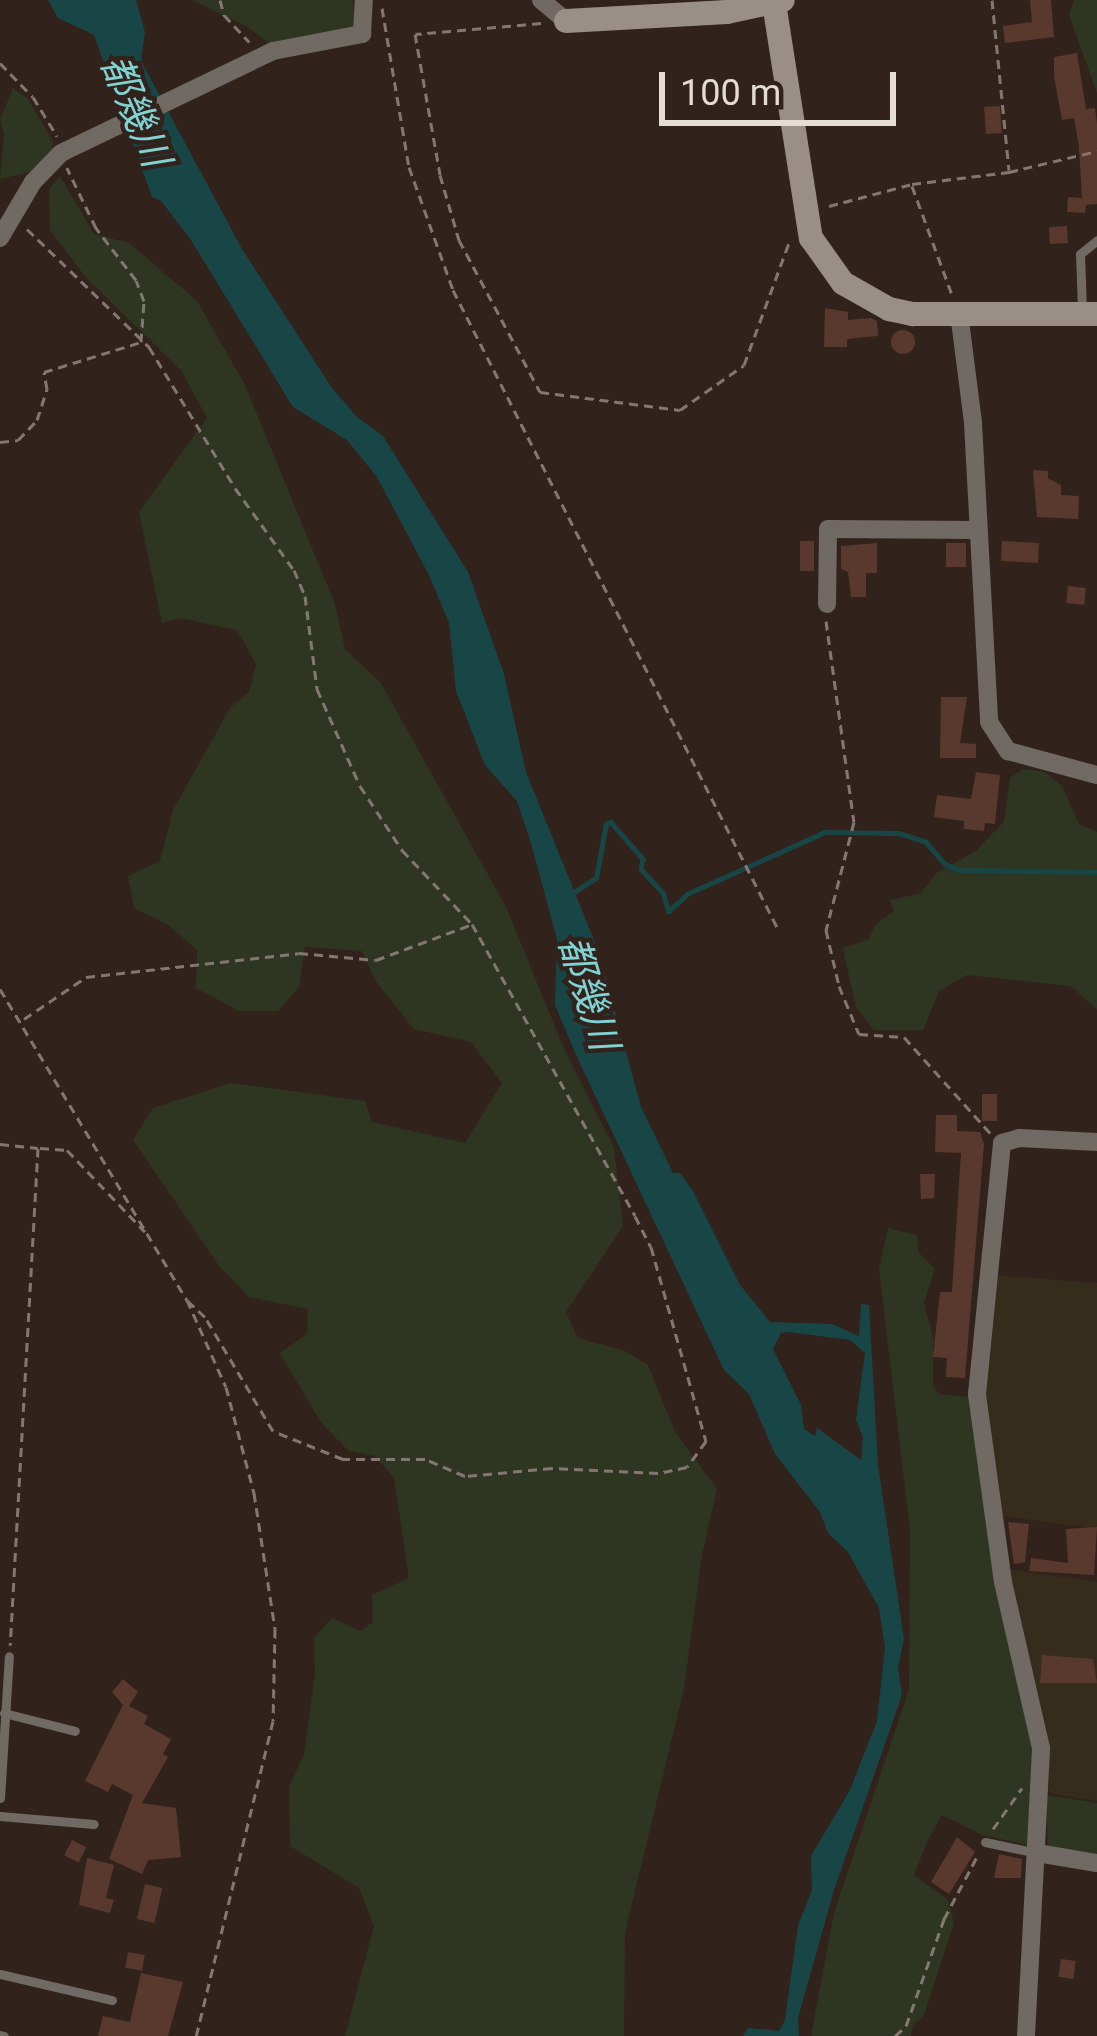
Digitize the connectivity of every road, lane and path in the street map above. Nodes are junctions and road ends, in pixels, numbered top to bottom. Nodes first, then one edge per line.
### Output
1 (220, 0) edge
2 (364, 0) edge
3 (381, 0) edge
4 (541, 0) edge
5 (992, 0) edge
6 (779, 2) edge
7 (566, 21) junction
8 (261, 56) junction
9 (0, 63) edge
10 (1097, 151) edge
11 (61, 152) junction
12 (1009, 172) junction
13 (912, 184) junction
14 (807, 212) junction
15 (13, 216) junction
16 (0, 238) edge
17 (1097, 240) edge
18 (958, 313) junction
19 (1090, 314) edge
20 (141, 342) junction
21 (0, 442) edge
22 (978, 530) junction
23 (827, 604) joint
24 (1097, 775) edge
25 (472, 924) junction
26 (778, 931) dead end
27 (0, 989) edge
28 (23, 1019) dead end
29 (1097, 1142) edge
30 (1002, 1143) junction
31 (0, 1144) edge
32 (38, 1148) junction
33 (148, 1234) junction
34 (187, 1300) junction
35 (9, 1656) joint
36 (4, 1713) junction
37 (75, 1731) dead end
38 (1041, 1772) junction
39 (0, 1798) edge
40 (0, 1816) edge
41 (94, 1824) dead end
42 (985, 1842) junction
43 (1037, 1852) junction
44 (1097, 1862) edge
45 (0, 1974) edge
46 (112, 2000) dead end
47 (196, 2036) edge
48 (895, 2036) edge
49 (1026, 2036) edge

1 - 8 path
2 - 8 street
3 - 26 path
4 - 7 street
5 - 12 path
6 - 7 street
6 - 14 street
7 - 14 path
8 - 11 street
9 - 11 path
10 - 12 path
11 - 15 street
11 - 20 path
12 - 13 path
13 - 14 path
13 - 18 path
14 - 18 street
15 - 16 street
15 - 20 path
17 - 19 lane
18 - 19 street
18 - 22 street
20 - 21 path
20 - 25 path
22 - 23 street
22 - 24 street
23 - 30 path
25 - 28 path
25 - 34 path
27 - 33 path
29 - 30 street
30 - 38 street
31 - 32 path
32 - 33 path
32 - 35 path
33 - 34 path
34 - 47 path
35 - 36 lane
36 - 37 lane
36 - 39 lane
38 - 42 path
38 - 43 street
40 - 41 lane
42 - 43 lane
42 - 48 path
43 - 44 street
43 - 49 street
45 - 46 lane

